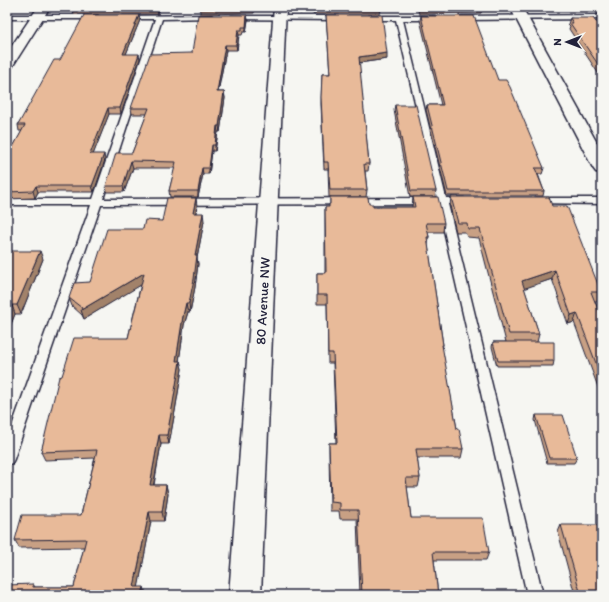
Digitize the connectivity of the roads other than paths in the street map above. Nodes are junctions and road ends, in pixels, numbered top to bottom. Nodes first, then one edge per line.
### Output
1 (41, 12) edge
2 (280, 12) edge
3 (519, 12) edge
4 (7, 17) edge
5 (104, 17) edge
6 (120, 17) edge
7 (159, 17) junction
8 (344, 18) edge
9 (360, 18) edge
10 (399, 18) junction
11 (444, 18) edge
12 (451, 18) edge
13 (602, 18) edge
14 (7, 64) edge
15 (602, 168) edge
16 (269, 201) junction
17 (444, 201) junction
18 (475, 201) edge
19 (523, 201) edge
20 (602, 201) edge
21 (7, 202) edge
22 (97, 202) junction
23 (7, 459) edge
24 (245, 595) edge
25 (535, 595) edge

1 - 4 lane
1 - 5 lane
1 - 14 street
2 - 7 lane
2 - 8 lane
2 - 16 street, 80 Avenue NW
3 - 12 lane
3 - 13 lane
3 - 15 street
6 - 7 lane
7 - 22 lane
9 - 10 lane
10 - 11 lane
10 - 17 lane
16 - 17 lane
16 - 22 lane
16 - 24 street, 80 Avenue NW
17 - 18 lane
17 - 25 lane
19 - 20 lane
21 - 22 lane
22 - 23 lane

